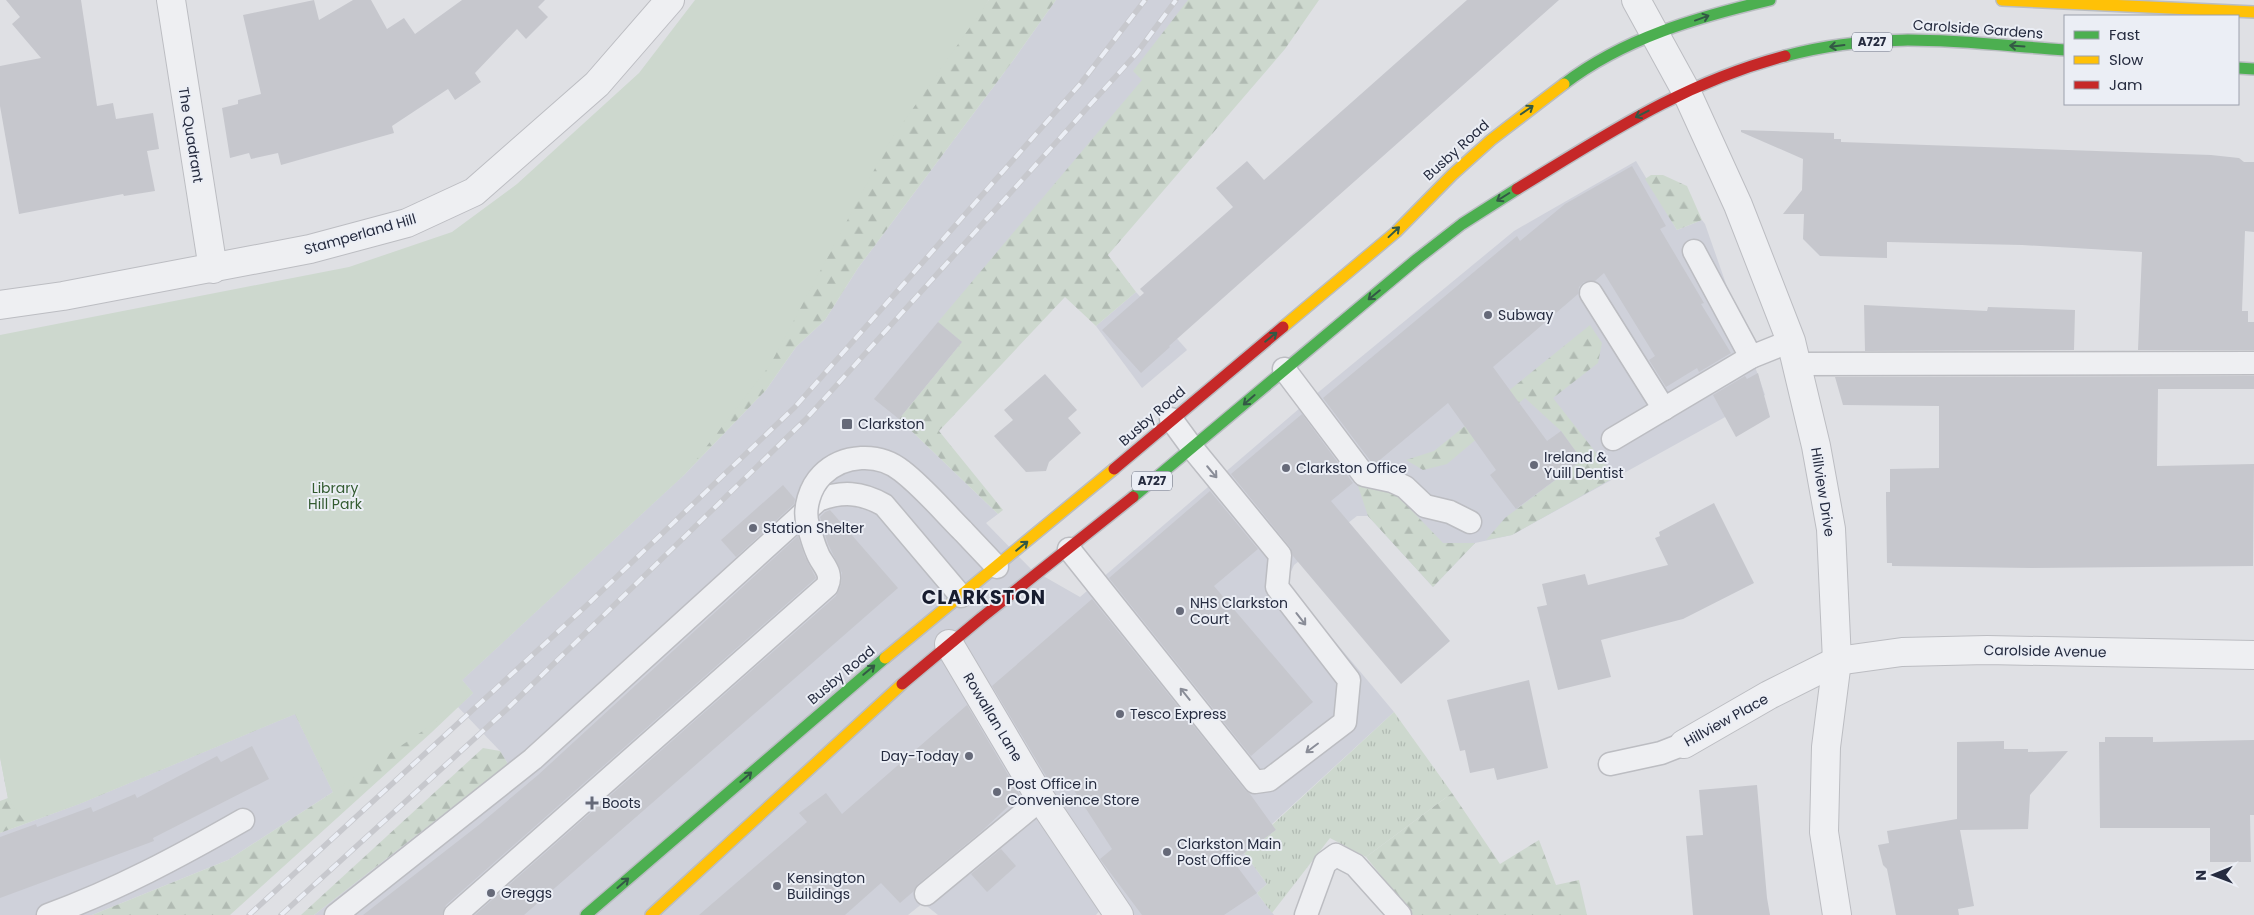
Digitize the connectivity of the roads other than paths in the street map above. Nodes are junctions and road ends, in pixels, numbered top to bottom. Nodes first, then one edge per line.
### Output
1 (171, 0) edge
2 (670, 0) edge
3 (1636, 0) edge
4 (1770, 0) edge
5 (2002, 0) edge
6 (2254, 12) edge
7 (1656, 34) junction
8 (2064, 50) edge
9 (2239, 68) edge
10 (2254, 69) edge
11 (1686, 91) junction
12 (1694, 251) dead end
13 (213, 269) junction
14 (1591, 293) dead end
15 (0, 305) edge
16 (1794, 352) junction
17 (1751, 358) junction
18 (2254, 363) edge
19 (1284, 369) junction
20 (1664, 409) junction
21 (1171, 419) junction
22 (1613, 439) dead end
23 (1192, 449) junction
24 (1470, 522) dead end
25 (1069, 549) junction
26 (996, 567) junction
27 (960, 596) junction
28 (949, 644) junction
29 (2254, 655) edge
30 (1837, 661) junction
31 (1684, 744) joint
32 (1610, 764) dead end
33 (1041, 799) junction
34 (243, 820) dead end
35 (926, 894) dead end
36 (48, 915) edge
37 (336, 915) edge
38 (455, 915) edge
39 (586, 915) edge
40 (651, 915) edge
41 (1119, 915) edge
42 (1306, 915) edge
43 (1400, 915) edge
44 (1837, 915) edge

1 - 13 street, The Quadrant
2 - 13 street, Stamperland Hill
3 - 7 street, Hillview Drive
7 -> 4 main road, Busby Road / A727
5 - 6 main road
7 - 11 street, Hillview Drive
21 -> 7 main road, Busby Road / A727
8 -> 11 main road, Carolside Gardens / A727
9 - 10 main road
11 - 16 street, Hillview Drive
11 -> 19 main road, A727
12 - 17 lane
13 - 15 street, Stamperland Hill
14 - 20 lane
16 - 17 lane
16 - 18 lane
16 - 30 street, Hillview Drive
17 - 20 lane
19 -> 23 main road, A727
19 - 24 lane
20 - 22 lane
21 - 23 lane
26 -> 21 main road, Busby Road / A727
23 - 25 main road, A727
23 -> 25 lane
25 - 28 main road, A727
26 - 27 main road, Busby Road / A727
26 - 38 lane, bridge
27 - 37 lane
39 -> 27 main road, Busby Road / A727
28 - 33 street, Rowallan Lane
28 - 40 main road, A727
29 - 30 street, Carolside Avenue
30 - 31 street, Hillview Place
30 - 44 street, Hillview Drive
31 - 32 lane, Hillview Place
33 - 35 lane
33 - 41 street, Rowallan Lane
34 - 36 lane
42 - 43 lane

